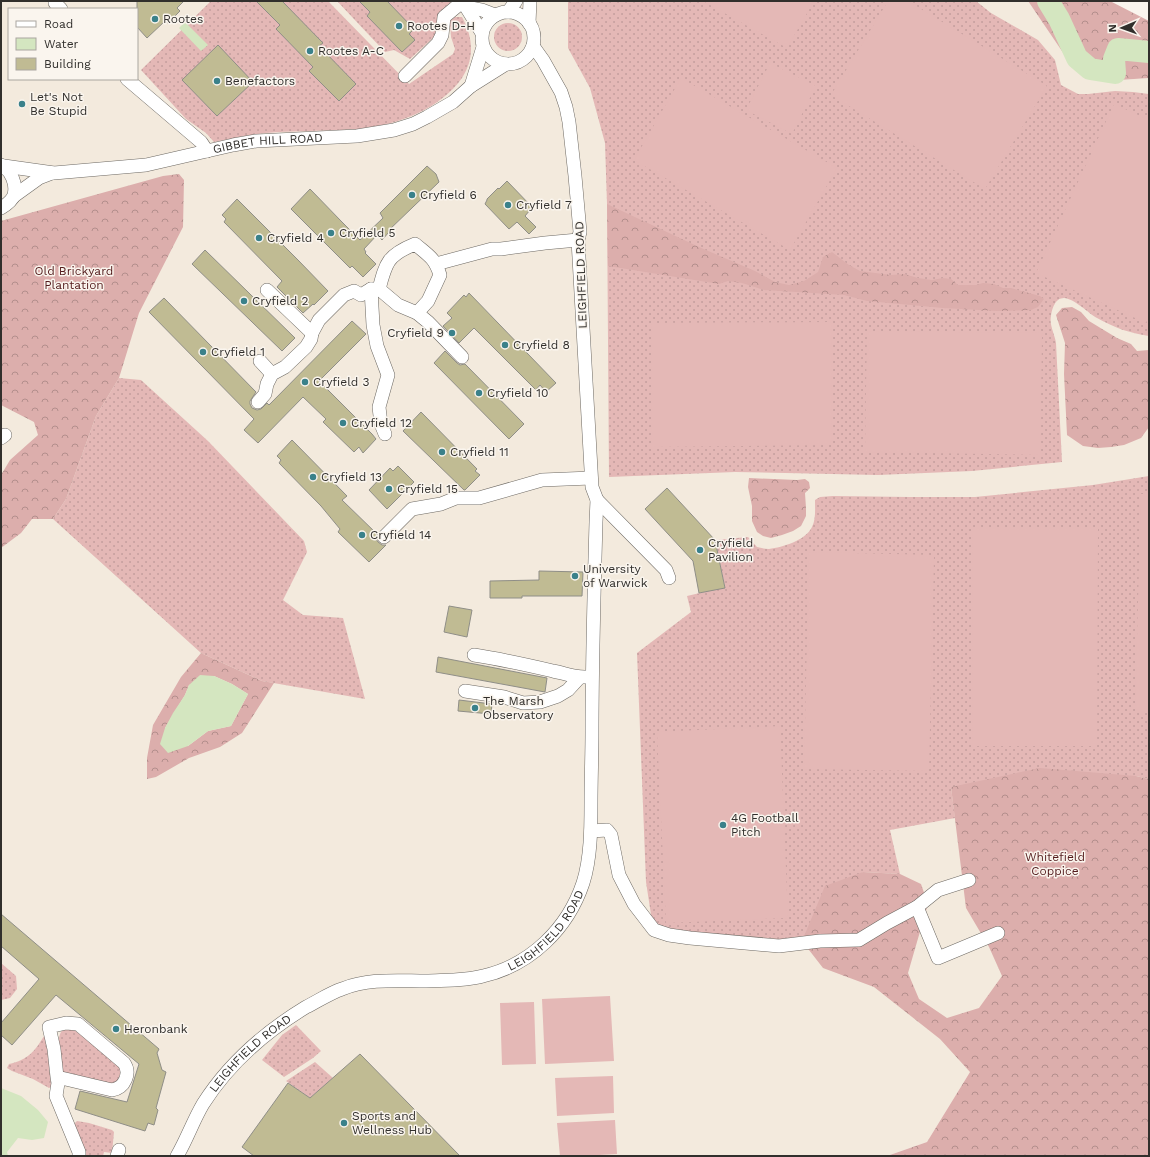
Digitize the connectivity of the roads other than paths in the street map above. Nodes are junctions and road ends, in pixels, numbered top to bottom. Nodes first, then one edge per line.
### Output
1 (516, 1) edge
2 (530, 1) edge
3 (464, 3) edge
4 (508, 12) junction
5 (495, 15) junction
6 (529, 23) junction
7 (482, 33) junction
8 (533, 46) junction
9 (483, 47) junction
10 (525, 58) junction
11 (506, 64) junction
12 (405, 76) dead end
13 (552, 76) junction
14 (128, 80) edge
15 (471, 86) junction
16 (207, 151) junction
17 (2, 166) edge
18 (54, 173) junction
19 (14, 196) junction
20 (1, 208) edge
21 (578, 240) junction
22 (436, 264) junction
23 (375, 289) junction
24 (267, 290) dead end
25 (417, 313) junction
26 (312, 333) junction
27 (462, 357) dead end
28 (260, 361) dead end
29 (272, 374) junction
30 (258, 402) dead end
31 (385, 434) dead end
32 (592, 482) junction
33 (598, 500) junction
34 (384, 537) dead end
35 (669, 578) dead end
36 (474, 655) dead end
37 (592, 676) junction
38 (579, 678) junction
39 (465, 691) dead end
40 (591, 831) junction
41 (969, 880) dead end
42 (917, 907) junction
43 (998, 933) dead end
44 (57, 1077) junction
45 (178, 1155) edge
46 (79, 1156) edge

1 - 4 street
2 - 6 street
3 - 5 street
3 - 7 street
3 - 12 street
4 - 5 street
4 - 6 street
5 - 7 street
6 - 8 street
7 - 9 street
8 - 10 street
8 - 13 street, LEIGHFIELD ROAD
9 - 11 street
9 - 15 street
10 - 11 street
10 - 13 street, LEIGHFIELD ROAD
11 - 15 street, GIBBET HILL ROAD
13 - 21 street, LEIGHFIELD ROAD
14 - 16 street
15 - 16 street, GIBBET HILL ROAD
16 - 18 street, GIBBET HILL ROAD
17 - 18 street, GIBBET HILL ROAD
17 - 19 street
18 - 19 street, GIBBET HILL ROAD
19 - 20 street, GIBBET HILL ROAD
21 - 22 street
21 - 32 street, LEIGHFIELD ROAD
22 - 23 street
22 - 25 street
23 - 25 street
23 - 26 street
23 - 31 street
24 - 26 street
25 - 27 street
26 - 29 street
28 - 29 street
29 - 30 street
32 - 33 street, LEIGHFIELD ROAD
32 - 34 street
33 - 35 street
33 - 37 street, LEIGHFIELD ROAD
36 - 38 street
37 - 38 street
37 - 40 street, LEIGHFIELD ROAD
38 - 39 street
40 - 42 street
40 - 45 street, LEIGHFIELD ROAD
41 - 42 street
42 - 43 street
44 - 44 street
44 - 46 street

